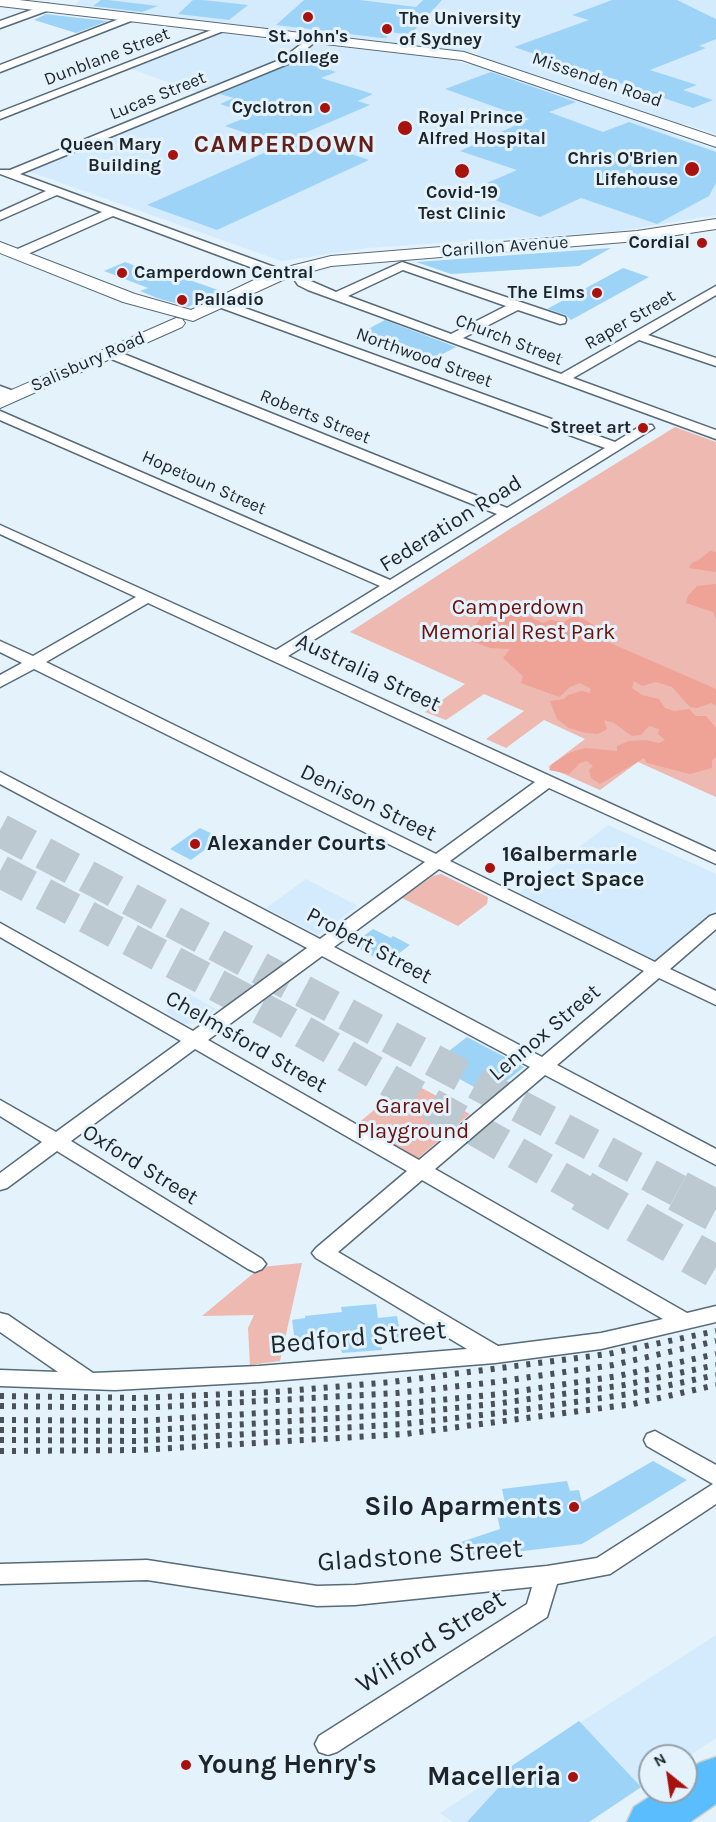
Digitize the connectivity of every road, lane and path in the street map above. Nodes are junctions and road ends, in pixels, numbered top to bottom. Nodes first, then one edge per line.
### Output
1 (0, 2) edge
2 (48, 7) junction
3 (132, 17) junction
4 (0, 25) edge
5 (226, 28) junction
6 (313, 38) junction
7 (0, 69) edge
8 (0, 116) edge
9 (716, 142) edge
10 (5, 172) edge
11 (57, 191) junction
12 (112, 212) junction
13 (0, 216) edge
14 (716, 224) edge
15 (0, 247) edge
16 (17, 254) junction
17 (288, 272) junction
18 (716, 290) edge
19 (337, 296) junction
20 (220, 303) junction
21 (515, 306) junction
22 (181, 318) junction
23 (560, 320) dead end
24 (640, 336) junction
25 (453, 338) junction
26 (109, 353) junction
27 (716, 362) edge
28 (562, 379) junction
29 (5, 396) edge
30 (0, 415) edge
31 (647, 428) dead end
32 (716, 435) edge
33 (616, 447) junction
34 (508, 514) junction
35 (0, 529) edge
36 (392, 586) junction
37 (148, 597) junction
38 (0, 646) edge
39 (278, 656) junction
40 (34, 663) junction
41 (0, 682) edge
42 (0, 777) edge
43 (546, 782) junction
44 (716, 859) edge
45 (436, 862) junction
46 (716, 920) edge
47 (0, 929) edge
48 (320, 947) junction
49 (657, 970) junction
50 (716, 999) edge
51 (195, 1039) junction
52 (543, 1066) junction
53 (0, 1107) edge
54 (56, 1142) junction
55 (716, 1158) edge
56 (420, 1170) junction
57 (0, 1183) edge
58 (255, 1264) dead end
59 (716, 1314) edge
60 (0, 1322) edge
61 (686, 1322) junction
62 (495, 1355) junction
63 (0, 1378) edge
64 (88, 1382) junction
65 (655, 1440) dead end
66 (716, 1476) edge
67 (716, 1492) edge
68 (0, 1574) edge
69 (547, 1576) junction
70 (327, 1744) dead end
71 (716, 1778) edge
72 (651, 1822) edge

1 - 2 street, Missenden Road
2 - 3 street, Missenden Road
2 - 4 street
3 - 5 street, Missenden Road
3 - 7 street
5 - 6 street, Missenden Road
5 - 8 street, Dunblane Street
6 - 9 street, Missenden Road
6 - 10 street, Lucas Street
10 - 11 street, Church Street
11 - 12 street, Church Street
11 - 13 street
12 - 16 street
12 - 17 street, Church Street
14 - 17 street, Carillon Avenue
15 - 16 street
16 - 22 street
17 - 19 street, Church Street
17 - 20 street, Salisbury Road
18 - 24 street, Raper Street
19 - 21 street
19 - 25 street, Church Street
20 - 22 street, Salisbury Road
20 - 33 street, Northwood Street
21 - 23 street
21 - 25 street
22 - 26 street, Salisbury Road
24 - 27 street
24 - 28 street, Raper Street
25 - 28 street, Church Street
26 - 29 street, Salisbury Road
26 - 34 street, Roberts Street
28 - 32 street, Church Street
30 - 36 street, Hopetoun Street
31 - 33 street, Federation Road
33 - 34 street, Federation Road
34 - 36 street, Federation Road
35 - 37 street, Australia Street
36 - 39 street, Federation Road
37 - 39 street, Australia Street
37 - 40 street
38 - 40 street, Denison Street
39 - 43 street, Australia Street
40 - 41 street
40 - 45 street, Denison Street
42 - 48 street, Probert Street
43 - 44 street, Australia Street
43 - 45 street
45 - 48 street
45 - 49 street, Denison Street
46 - 49 street, Lennox Street
47 - 51 street, Chelmsford Street
48 - 51 street
48 - 52 street, Probert Street
49 - 50 street, Denison Street
49 - 52 street, Lennox Street
51 - 54 street
51 - 56 street, Chelmsford Street
52 - 55 street, Probert Street
52 - 56 street, Lennox Street
53 - 54 street, Oxford Street
54 - 57 street
54 - 58 street, Oxford Street
56 - 61 street, Chelmsford Street
56 - 62 street, Lennox Street
59 - 61 street, Bedford Street
60 - 64 street
61 - 62 street, Bedford Street
62 - 64 street, Bedford Street
63 - 64 street, Bedford Street
65 - 66 street
67 - 69 street, Gladstone Street
68 - 69 street, Gladstone Street
69 - 70 street, Wilford Street
71 - 72 highway

